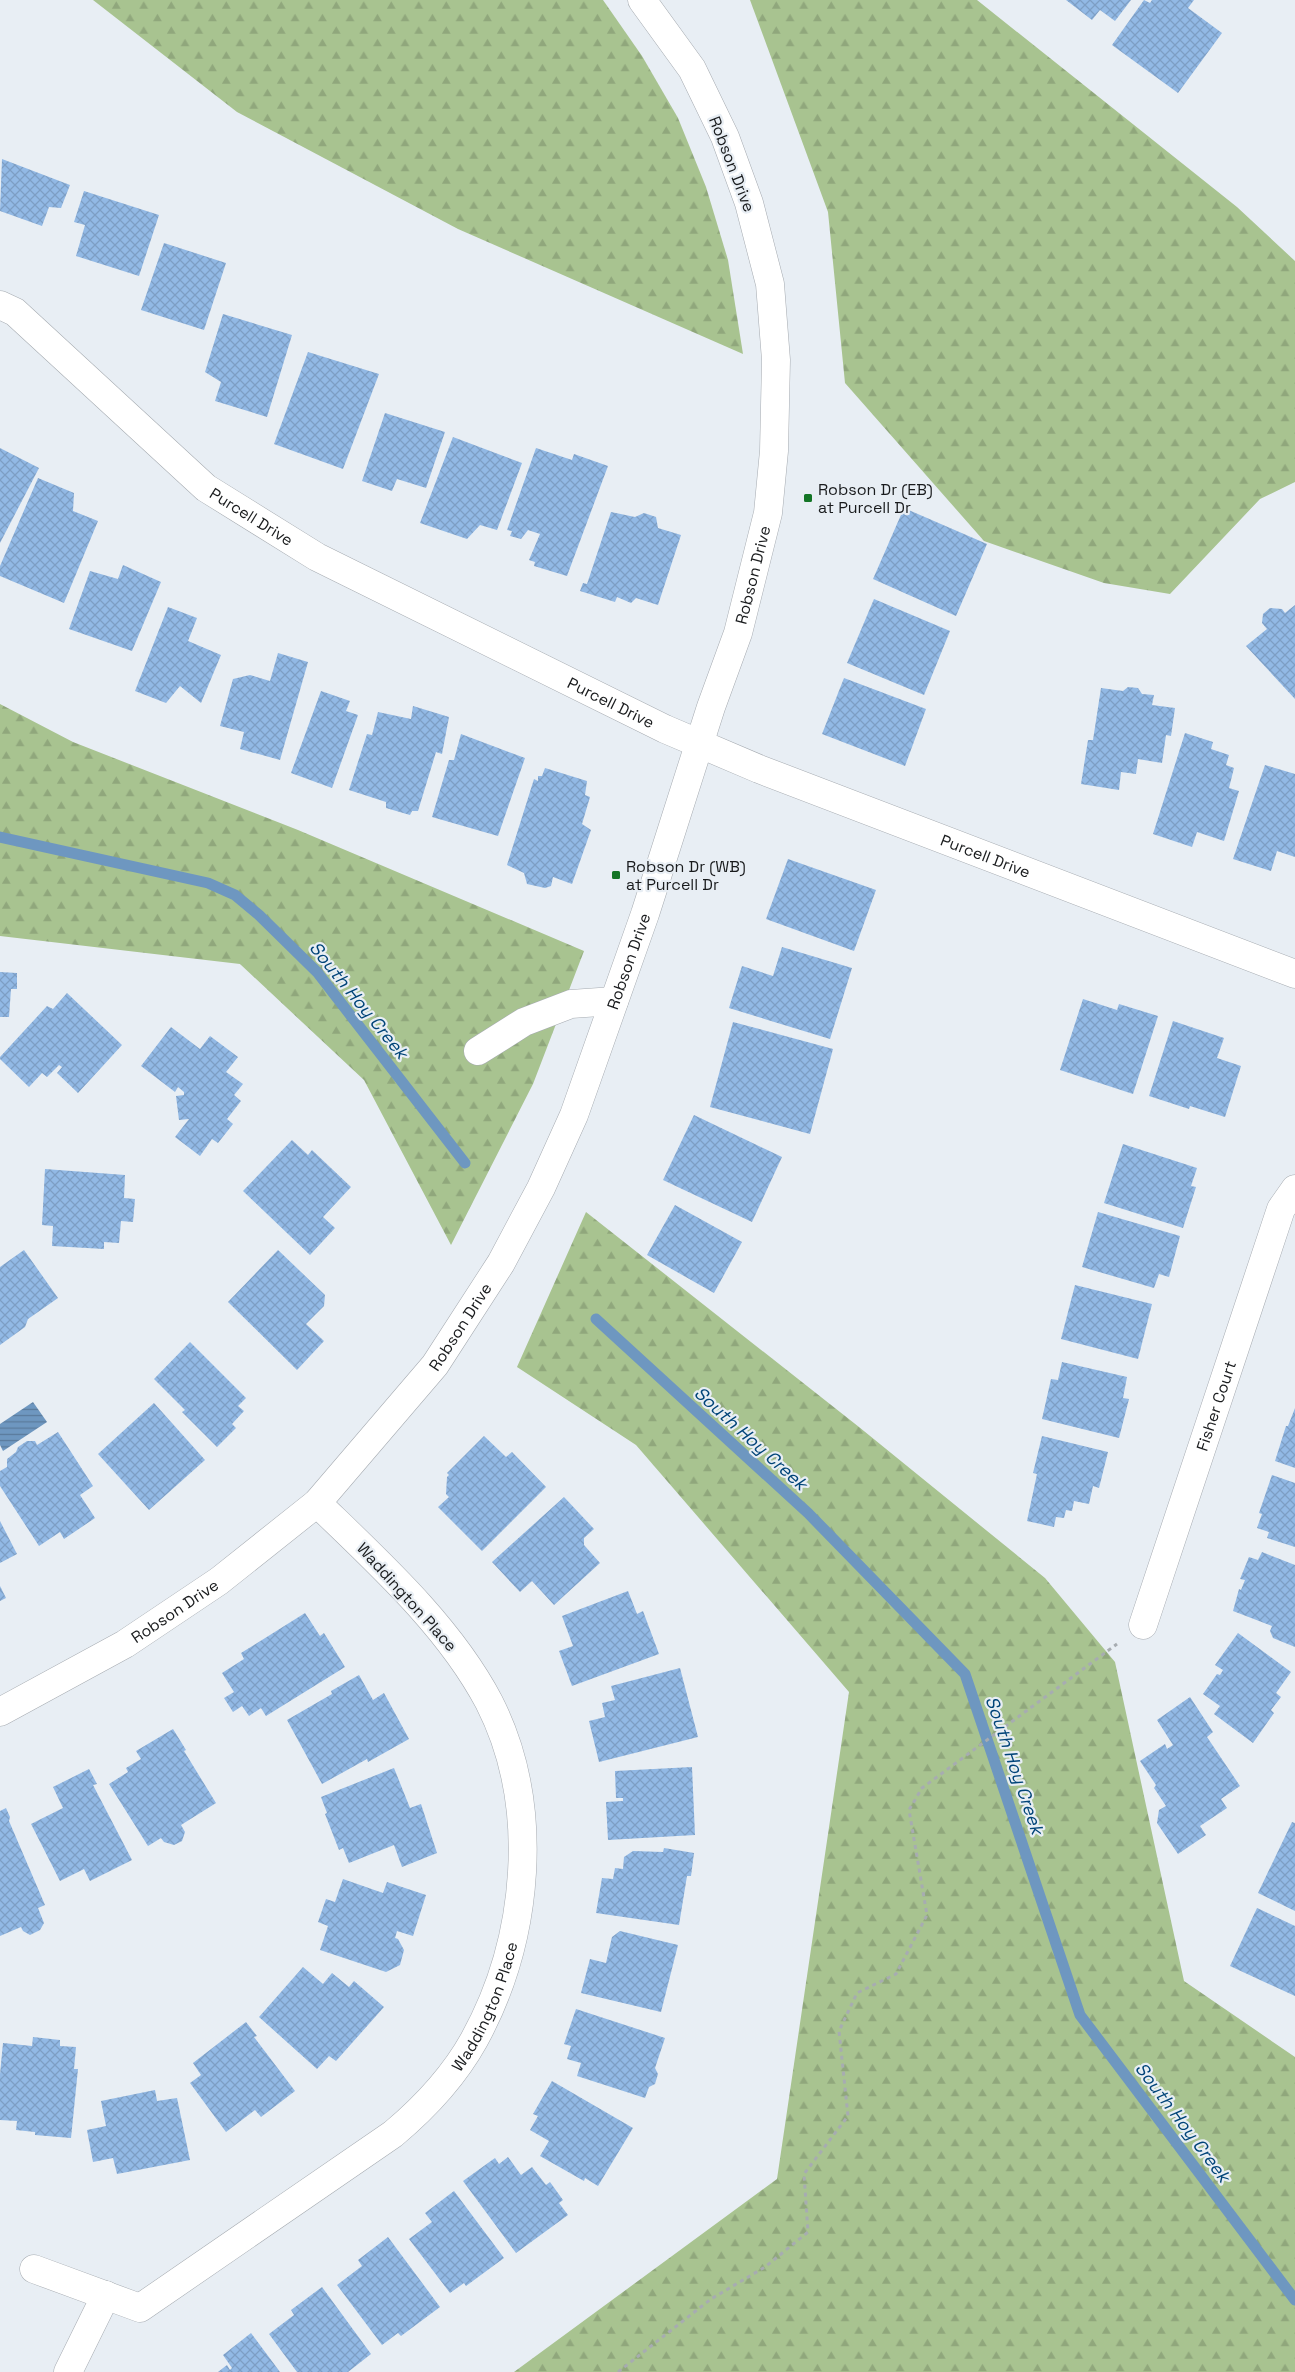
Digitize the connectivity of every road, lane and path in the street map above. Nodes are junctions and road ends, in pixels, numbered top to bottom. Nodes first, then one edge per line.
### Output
1 (642, 0) edge
2 (0, 304) edge
3 (700, 743) junction
4 (1295, 974) edge
5 (614, 1001) junction
6 (478, 1051) dead end
7 (1295, 1189) edge
8 (317, 1503) junction
9 (1143, 1625) joint
10 (0, 1712) edge
11 (34, 2269) dead end
12 (106, 2296) junction
13 (68, 2372) edge
14 (618, 2372) edge

1 - 3 street, Robson Drive
2 - 3 street, Purcell Drive
3 - 4 street, Purcell Drive
3 - 5 street, Robson Drive
5 - 6 street
5 - 8 street, Robson Drive
7 - 9 street, Fisher Court
8 - 10 street, Robson Drive
8 - 12 street, Waddington Place
9 - 14 path
11 - 12 street, Waddington Place
12 - 13 street

